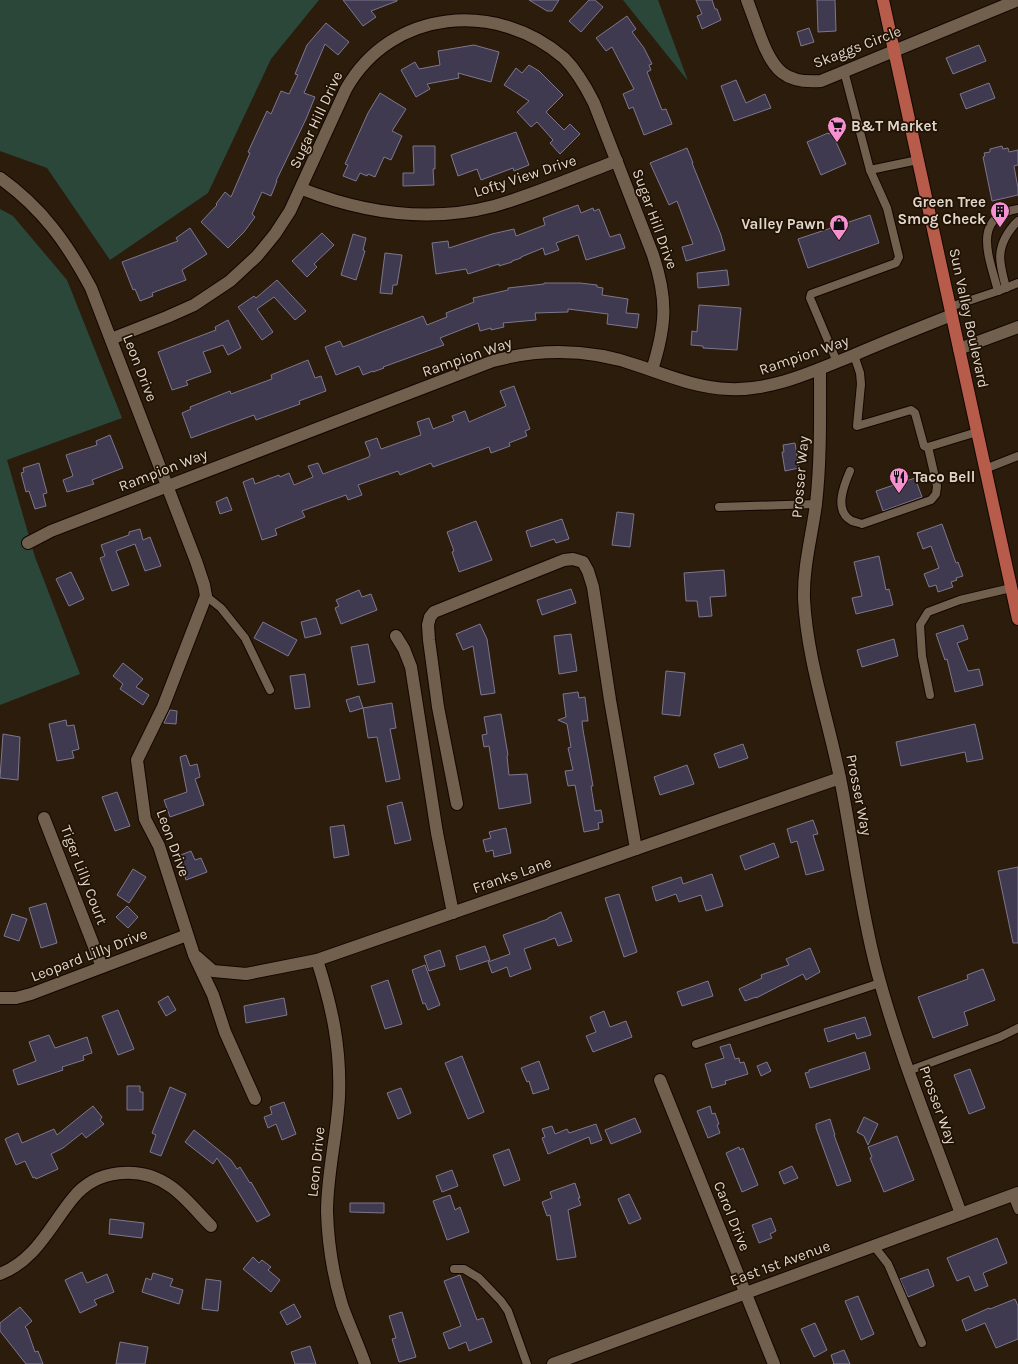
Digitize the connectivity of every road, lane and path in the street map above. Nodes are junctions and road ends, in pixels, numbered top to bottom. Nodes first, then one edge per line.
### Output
1 (747, 0) edge
2 (883, 0) edge
3 (1018, 0) edge
4 (894, 51) junction
5 (844, 71) junction
6 (918, 160) junction
7 (617, 161) junction
8 (870, 170) junction
9 (0, 178) edge
10 (302, 189) junction
11 (1018, 209) edge
12 (1018, 221) edge
13 (1018, 283) edge
14 (1006, 288) junction
15 (998, 291) junction
16 (951, 311) junction
17 (1018, 327) edge
18 (111, 339) junction
19 (959, 349) junction
20 (854, 355) junction
21 (837, 362) junction
22 (820, 369) junction
23 (652, 370) junction
24 (977, 432) junction
25 (928, 447) junction
26 (1018, 456) edge
27 (985, 469) junction
28 (850, 470) dead end
29 (168, 486) junction
30 (816, 504) junction
31 (719, 507) dead end
32 (28, 543) dead end
33 (1011, 588) junction
34 (206, 596) junction
35 (1018, 619) edge
36 (396, 636) dead end
37 (270, 690) dead end
38 (930, 695) dead end
39 (840, 778) junction
40 (457, 804) dead end
41 (44, 818) dead end
42 (636, 849) junction
43 (453, 913) junction
44 (187, 935) junction
45 (194, 955) junction
46 (317, 960) junction
47 (102, 967) junction
48 (880, 983) junction
49 (0, 998) edge
50 (1018, 1028) edge
51 (696, 1044) dead end
52 (908, 1070) junction
53 (660, 1080) dead end
54 (255, 1099) dead end
55 (1015, 1194) edge
56 (1018, 1210) edge
57 (961, 1214) junction
58 (211, 1226) dead end
59 (874, 1246) junction
60 (454, 1269) dead end
61 (0, 1274) edge
62 (745, 1293) junction
63 (922, 1343) dead end
64 (365, 1364) edge
65 (527, 1364) edge
66 (553, 1364) edge
67 (774, 1364) edge

1 - 5 street, Skaggs Circle
2 - 4 main road, Sun Valley Boulevard
3 - 4 street, Skaggs Circle
4 - 5 street, Skaggs Circle
4 - 6 main road, Sun Valley Boulevard
5 - 8 lane
6 - 8 lane
6 - 16 main road, Sun Valley Boulevard
7 - 10 street, Lofty View Drive
7 - 10 street, Sugar Hill Drive
7 - 23 street, Sugar Hill Drive
8 - 21 lane
9 - 18 street, Leon Drive
10 - 18 street, Sugar Hill Drive
11 - 15 lane
12 - 14 lane
13 - 14 lane
14 - 15 lane
15 - 16 lane
16 - 19 main road, Sun Valley Boulevard
16 - 20 street, Rampion Way
17 - 19 street
18 - 29 street, Leon Drive
19 - 24 main road, Sun Valley Boulevard
20 - 21 street, Rampion Way
20 - 25 lane
21 - 22 street, Rampion Way
22 - 23 street, Rampion Way
22 - 30 street, Prosser Way
23 - 29 street, Rampion Way
24 - 25 lane
24 - 27 main road, Sun Valley Boulevard
25 - 28 lane
26 - 27 lane
27 - 33 main road, Sun Valley Boulevard
29 - 32 street, Rampion Way
29 - 34 street, Leon Drive
30 - 31 lane
30 - 39 street, Prosser Way
33 - 35 main road, Sun Valley Boulevard
33 - 38 lane
34 - 37 lane
34 - 44 street, Leon Drive
36 - 43 street
39 - 42 street, Franks Lane
39 - 48 street, Prosser Way
40 - 42 street
41 - 47 street, Tiger Lilly Court
42 - 43 street, Franks Lane
43 - 46 street, Franks Lane
44 - 45 street, Leon Drive
44 - 47 street, Leopard Lilly Drive
45 - 46 street, Franks Lane
45 - 54 street, Leon Drive
46 - 64 street, Leon Drive
47 - 49 street, Leopard Lilly Drive
48 - 51 lane
48 - 52 street, Prosser Way
50 - 52 lane
52 - 57 street, Prosser Way
53 - 62 street, Carol Drive
55 - 56 lane
55 - 57 street, East 1st Avenue
57 - 59 street, East 1st Avenue
58 - 61 street
59 - 62 street, East 1st Avenue
59 - 63 lane
60 - 65 lane
62 - 66 street, East 1st Avenue
62 - 67 street, Carol Drive

